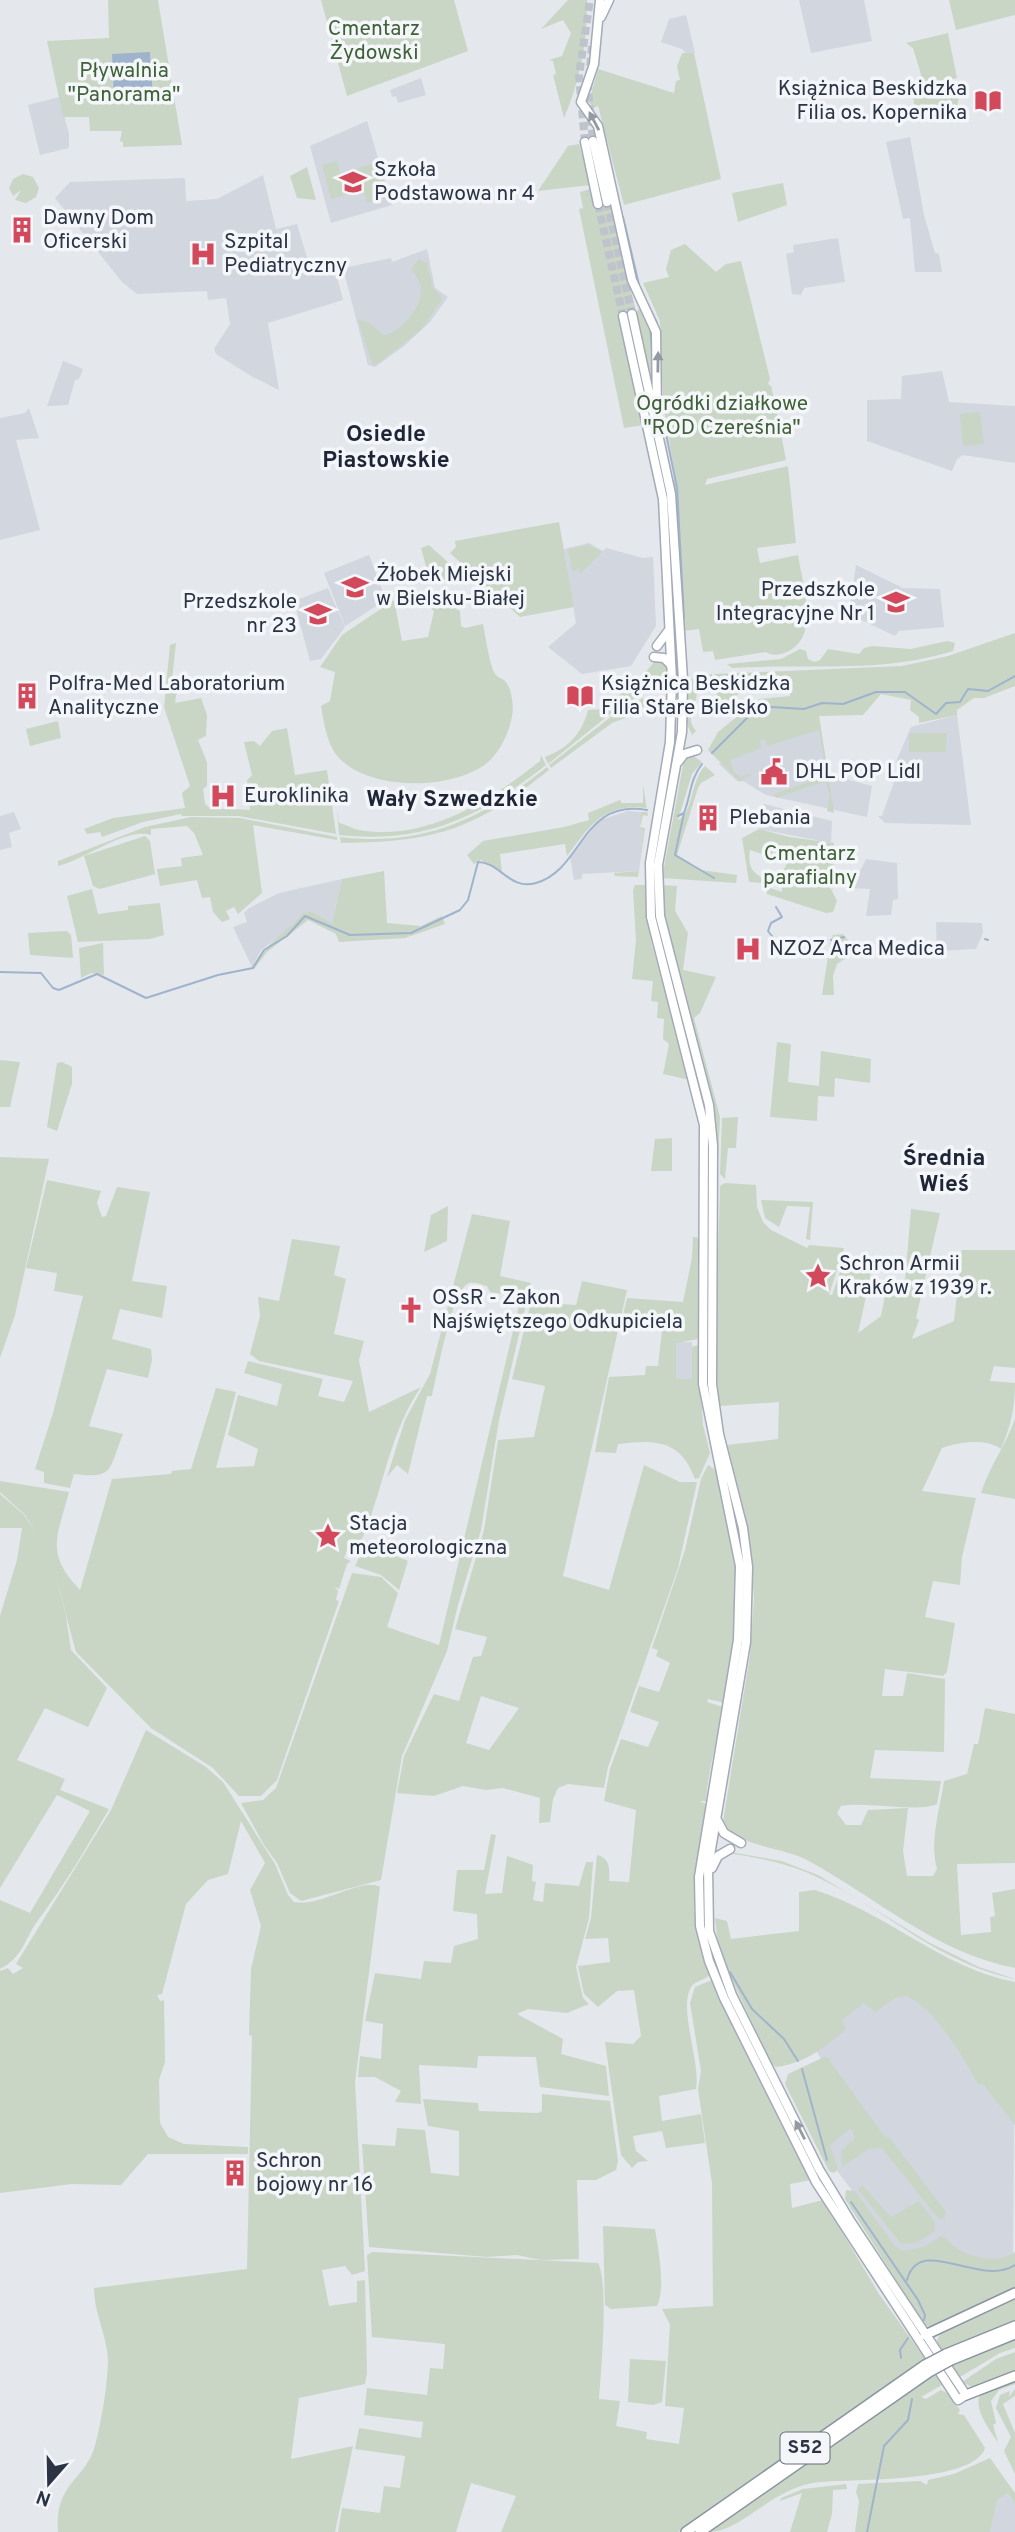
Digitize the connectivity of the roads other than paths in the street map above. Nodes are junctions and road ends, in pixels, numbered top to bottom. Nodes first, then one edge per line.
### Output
1 (600, 0) edge
2 (609, 0) edge
3 (599, 20) junction
4 (589, 141) tunnel mouth
5 (602, 203) tunnel mouth
6 (657, 430) junction
7 (669, 630) junction
8 (657, 646) dead end
9 (654, 657) dead end
10 (671, 665) junction
11 (697, 750) dead end
12 (674, 771) junction
13 (654, 871) junction
14 (727, 1731) junction
15 (716, 1819) junction
16 (741, 1843) dead end
17 (730, 1849) dead end
18 (706, 1884) junction
19 (1015, 2293) edge
20 (1015, 2326) edge
21 (1015, 2334) edge
22 (922, 2338) junction
23 (948, 2357) junction
24 (927, 2369) junction
25 (1015, 2376) edge
26 (962, 2398) joint
27 (686, 2532) edge
28 (700, 2532) edge

1 - 3 main road
2 - 3 main road
6 -> 3 main road
4 - 5 main road
6 - 7 main road
6 - 12 main road
7 - 8 main road
7 - 10 main road
9 - 10 main road
10 - 13 main road
11 - 12 main road
12 - 13 main road
13 - 14 main road
14 - 15 main road
14 - 22 main road
15 - 16 main road
15 - 18 main road
17 - 18 main road
22 -> 18 main road
19 - 22 highway
20 - 23 highway, S52
21 - 23 highway, S52
22 - 26 main road
23 - 24 highway, S52, bridge
24 - 27 highway, S52
24 - 28 highway, S52
25 - 26 highway

